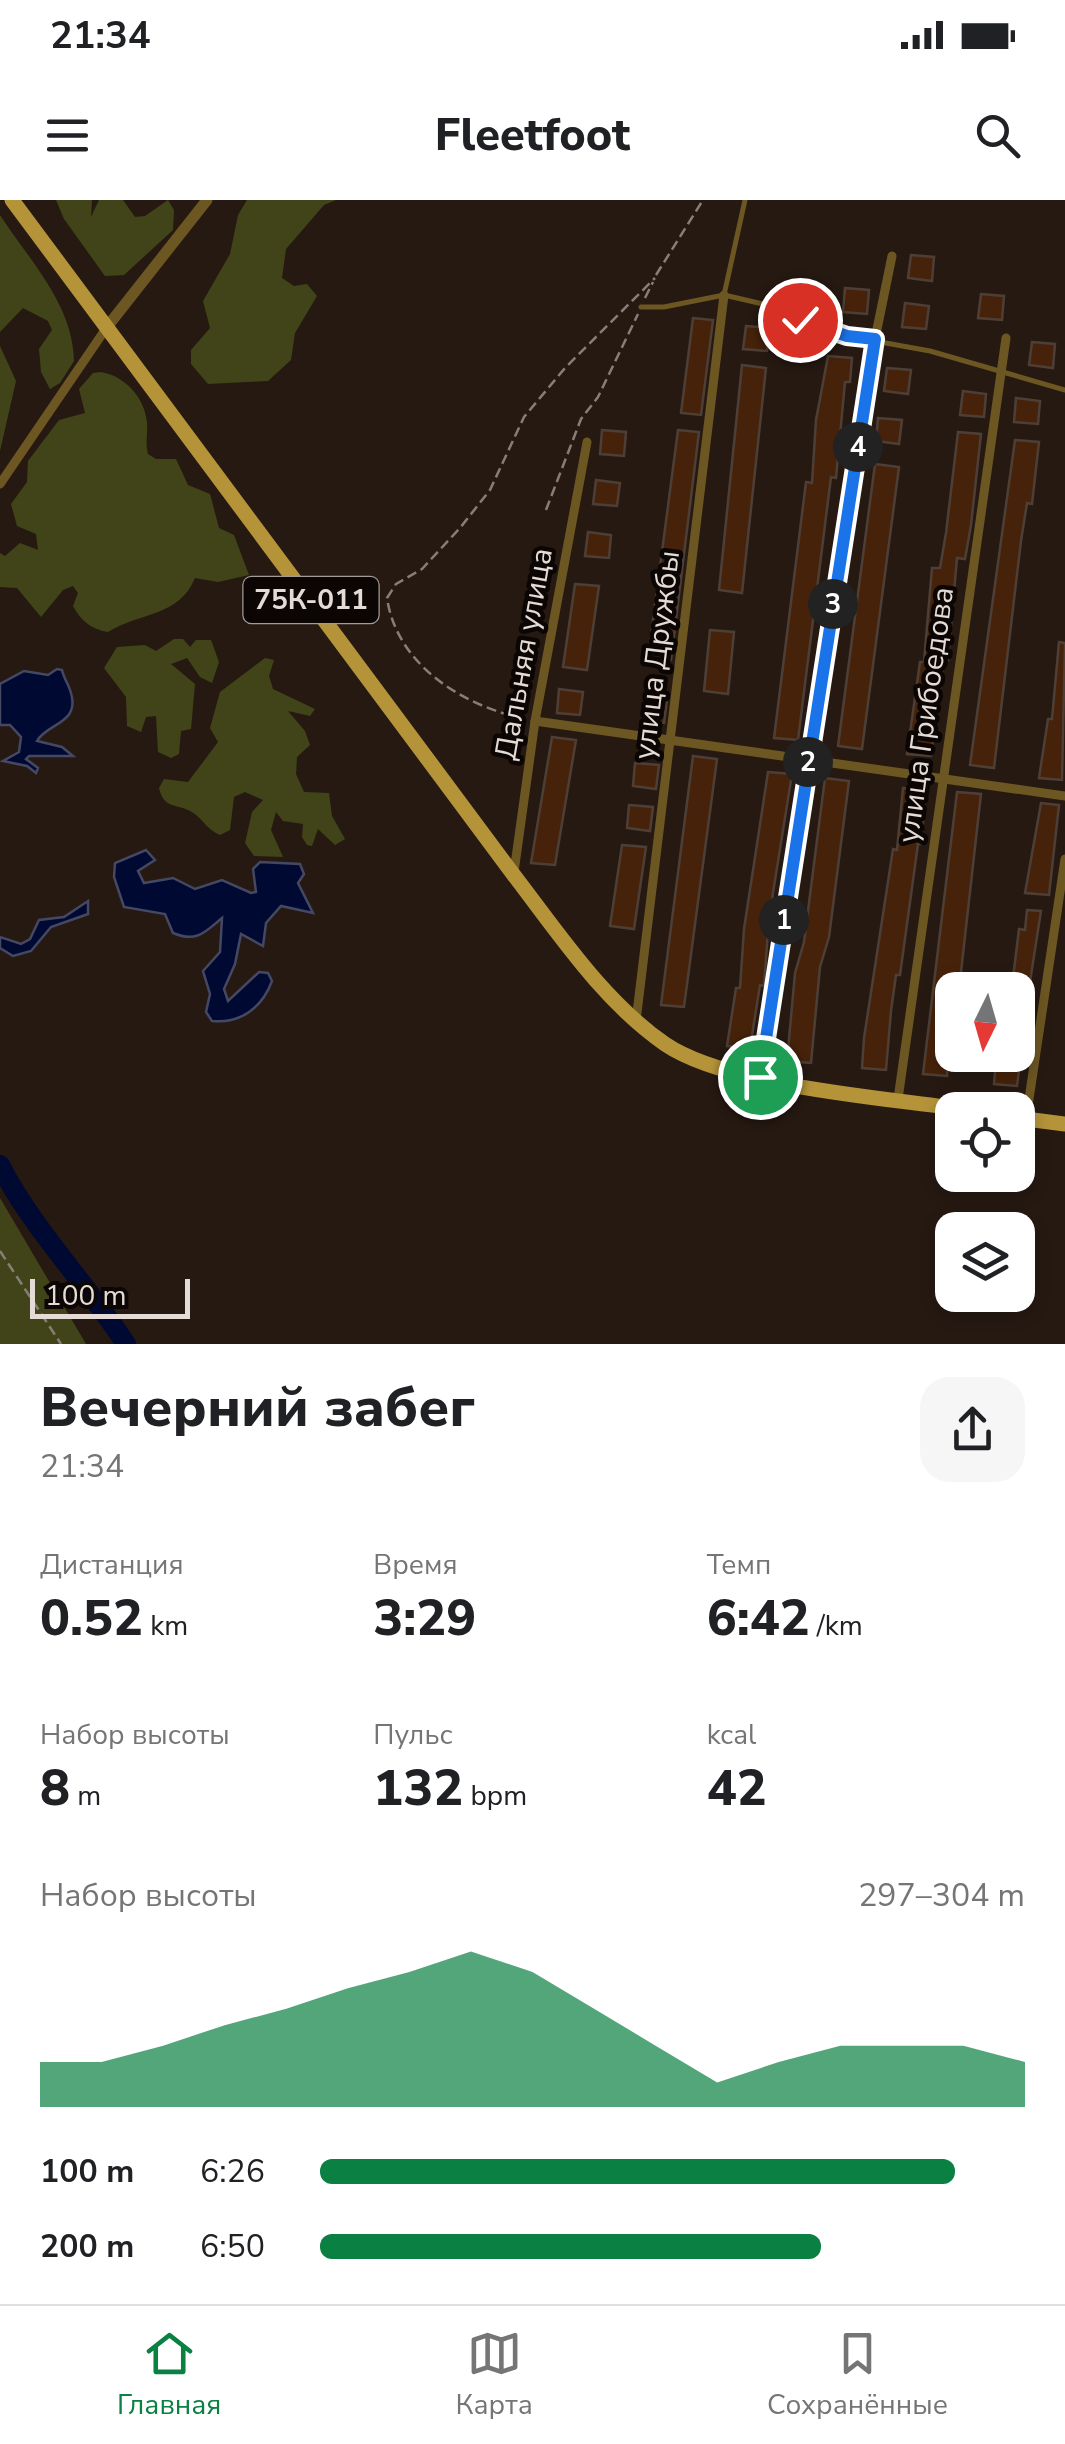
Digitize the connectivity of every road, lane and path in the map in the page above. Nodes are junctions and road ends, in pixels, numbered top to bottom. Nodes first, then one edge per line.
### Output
1 (12, 200) edge
2 (206, 200) edge
3 (703, 200) edge
4 (745, 200) edge
5 (892, 256) dead end
6 (655, 278) junction
7 (724, 295) junction
8 (641, 308) junction
9 (107, 327) junction
10 (1006, 338) dead end
11 (875, 339) junction
12 (1002, 373) junction
13 (1065, 390) edge
14 (586, 442) dead end
15 (0, 484) edge
16 (546, 510) dead end
17 (536, 721) junction
18 (672, 741) junction
19 (808, 758) junction
20 (942, 776) junction
21 (1065, 796) edge
22 (1065, 859) edge
23 (514, 874) junction
24 (636, 1021) junction
25 (760, 1077) junction
26 (1026, 1092) edge
27 (898, 1099) junction
28 (935, 1105) edge
29 (1035, 1120) edge
30 (1065, 1124) edge
31 (0, 1252) edge
32 (62, 1344) edge

1 - 9 main road, 75К-011
2 - 9 street
3 - 6 path
4 - 7 lane
5 - 11 street
6 - 8 path
6 - 17 path
7 - 8 lane
7 - 11 lane
7 - 18 street, улица Дружбы
8 - 16 path
9 - 15 street
9 - 23 main road, 75К-011
10 - 12 street, улица Грибоедова
11 - 12 lane
11 - 19 street
12 - 13 lane
12 - 20 street, улица Грибоедова
14 - 17 street, Дальняя улица
17 - 18 street
17 - 23 street, Дальняя улица
18 - 19 street
18 - 24 street, улица Дружбы
19 - 20 street
19 - 25 street
20 - 21 street
20 - 27 street, улица Грибоедова
22 - 26 street
23 - 24 main road
24 - 25 main road
25 - 27 main road
27 - 28 main road
29 - 30 main road
31 - 32 path

